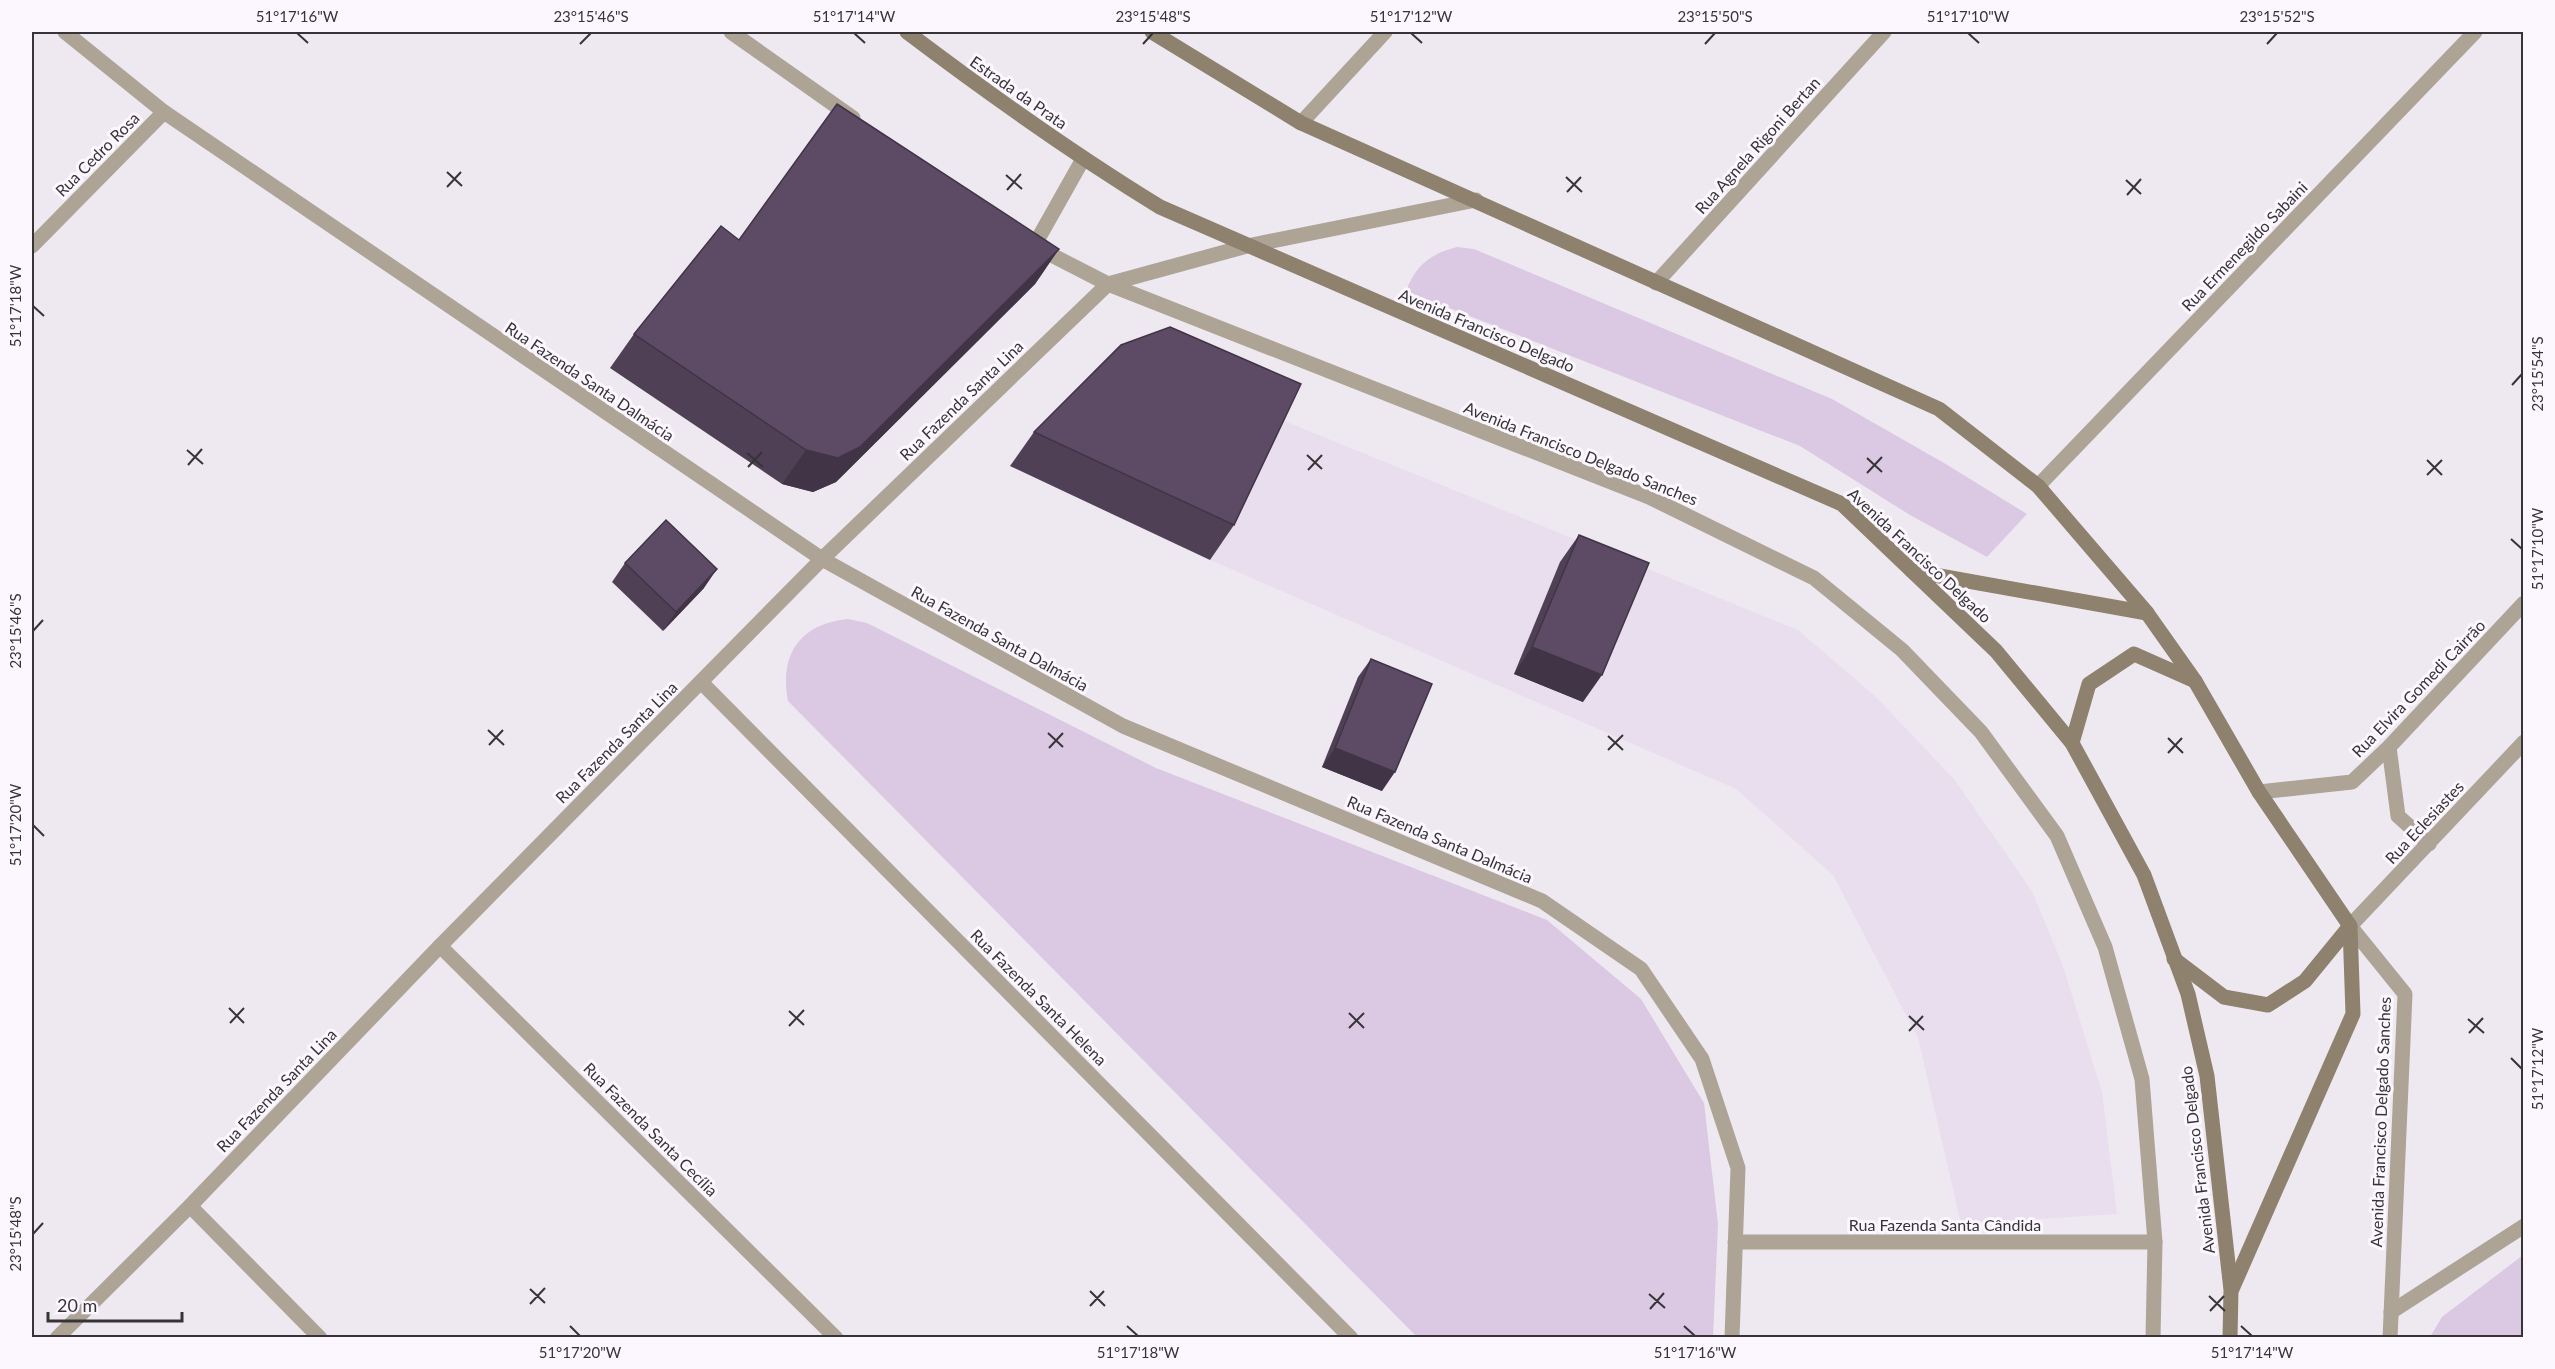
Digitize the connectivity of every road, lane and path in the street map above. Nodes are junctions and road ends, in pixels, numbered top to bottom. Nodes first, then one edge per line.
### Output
1 (65, 32) edge
2 (731, 32) edge
3 (907, 32) edge
4 (1152, 32) edge
5 (1385, 32) edge
6 (1884, 32) edge
7 (2475, 32) edge
8 (164, 112) junction
9 (1301, 123) junction
10 (868, 128) edge
11 (1083, 159) junction
12 (1476, 200) junction
13 (32, 246) edge
14 (1247, 246) junction
15 (1656, 283) junction
16 (1108, 284) junction
17 (2038, 486) junction
18 (822, 560) junction
19 (1912, 570) junction
20 (2523, 603) edge
21 (2147, 613) junction
22 (2195, 681) junction
23 (701, 682) junction
24 (2072, 742) junction
25 (2523, 742) edge
26 (2389, 747) junction
27 (2259, 792) junction
28 (2429, 844) junction
29 (2350, 926) junction
30 (440, 946) junction
31 (2174, 960) junction
32 (190, 1206) junction
33 (2523, 1226) edge
34 (1735, 1242) junction
35 (2155, 1242) junction
36 (2231, 1290) junction
37 (2391, 1312) junction
38 (57, 1338) edge
39 (320, 1338) edge
40 (836, 1338) edge
41 (1351, 1338) edge
42 (1732, 1338) edge
43 (2152, 1338) edge
44 (2230, 1338) edge
45 (2390, 1338) edge

1 - 8 street, Rua Fazenda Santa Dalmácia
2 - 10 street
3 - 11 main road, Estrada da Prata
4 - 9 main road
5 - 9 street
6 - 15 street, Rua Agnela Rigoni Bertan
7 - 17 street, Rua Ermenegildo Sabaini
8 - 13 street, Rua Cedro Rosa
8 - 18 street, Rua Fazenda Santa Dalmácia
9 - 12 main road
11 - 14 main road, Avenida Francisco Delgado
11 - 16 street, Avenida Francisco Delgado Sanches
12 - 14 street, Rua Fazenda Santa Lina
12 - 15 main road
14 - 16 street, Rua Fazenda Santa Lina
14 - 19 main road, Avenida Francisco Delgado
15 - 17 main road
16 - 18 street, Rua Fazenda Santa Lina
16 - 35 street, Avenida Francisco Delgado Sanches
17 - 21 main road
18 - 23 street, Rua Fazenda Santa Lina
18 - 34 street, Rua Fazenda Santa Dalmácia
19 - 21 main road
19 - 24 main road, Avenida Francisco Delgado
20 - 26 street, Rua Elvira Gomedi Cairrão
21 - 22 main road
22 - 24 main road
22 - 27 main road
23 - 30 street, Rua Fazenda Santa Lina
23 - 41 street, Rua Fazenda Santa Helena
24 - 31 main road, Avenida Francisco Delgado
25 - 28 street, Rua Eclesiastes
26 - 27 street, Rua Elvira Gomedi Cairrão
26 - 28 street
27 - 29 main road
28 - 29 street, Rua Eclesiastes
29 - 31 main road
29 - 36 main road, Avenida Francisco Delgado
29 - 37 street, Avenida Francisco Delgado Sanches
30 - 32 street, Rua Fazenda Santa Lina
30 - 40 street, Rua Fazenda Santa Cecília
31 - 36 main road, Avenida Francisco Delgado
32 - 38 street, Rua Fazenda Santa Lina
32 - 39 street
33 - 37 street
34 - 35 street, Rua Fazenda Santa Cândida
34 - 42 street, Rua Fazenda Santa Dalmácia
35 - 43 street, Avenida Francisco Delgado Sanches
36 - 44 main road, Avenida Francisco Delgado
37 - 45 street, Avenida Francisco Delgado Sanches

